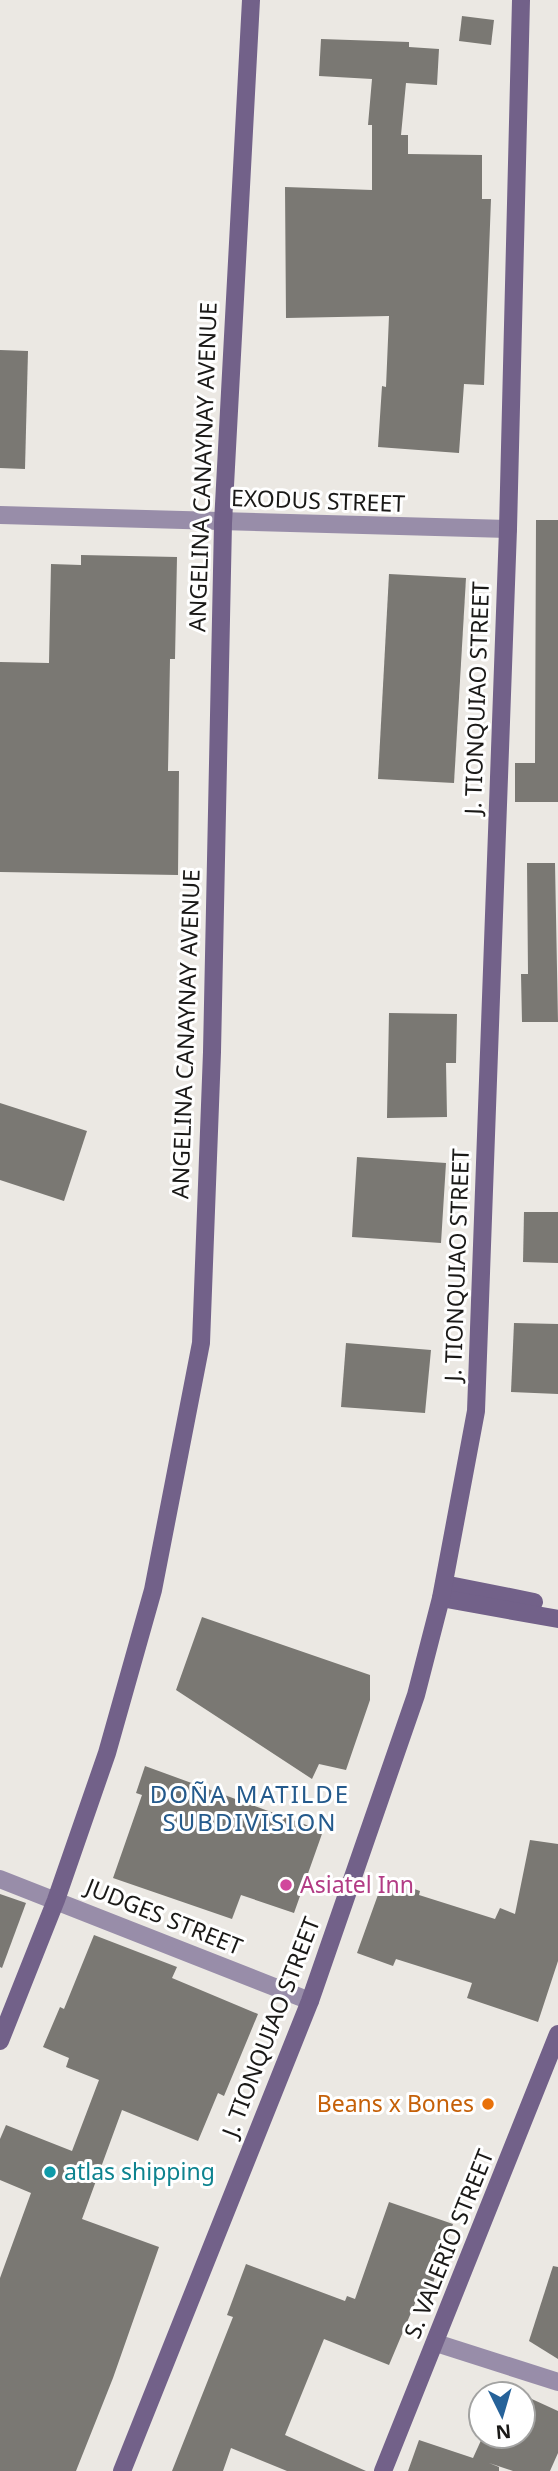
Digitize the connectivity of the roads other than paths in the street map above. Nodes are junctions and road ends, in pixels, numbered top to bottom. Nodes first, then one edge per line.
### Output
1 (251, 0) edge
2 (521, 0) edge
3 (0, 515) edge
4 (223, 523) junction
5 (508, 529) junction
6 (442, 1591) junction
7 (558, 1607) edge
8 (558, 1619) edge
9 (0, 1879) edge
10 (56, 1900) junction
11 (310, 2001) junction
12 (558, 2034) edge
13 (0, 2041) edge
14 (436, 2343) junction
15 (558, 2382) edge
16 (122, 2471) edge
17 (383, 2471) edge

1 - 4 street, ANGELINA CANAYNAY AVENUE
2 - 5 street, J. TIONQUIAO STREET
3 - 4 street, EXODUS STREET
4 - 5 street, EXODUS STREET
4 - 10 street, ANGELINA CANAYNAY AVENUE
5 - 6 street, J. TIONQUIAO STREET
6 - 7 street
6 - 8 street
6 - 11 street, J. TIONQUIAO STREET
9 - 10 street, JUDGES STREET
10 - 11 street, JUDGES STREET
10 - 13 street, ANGELINA CANAYNAY AVENUE
11 - 16 street, J. TIONQUIAO STREET
12 - 14 street, S. VALERIO STREET
14 - 15 street
14 - 17 street, S. VALERIO STREET

